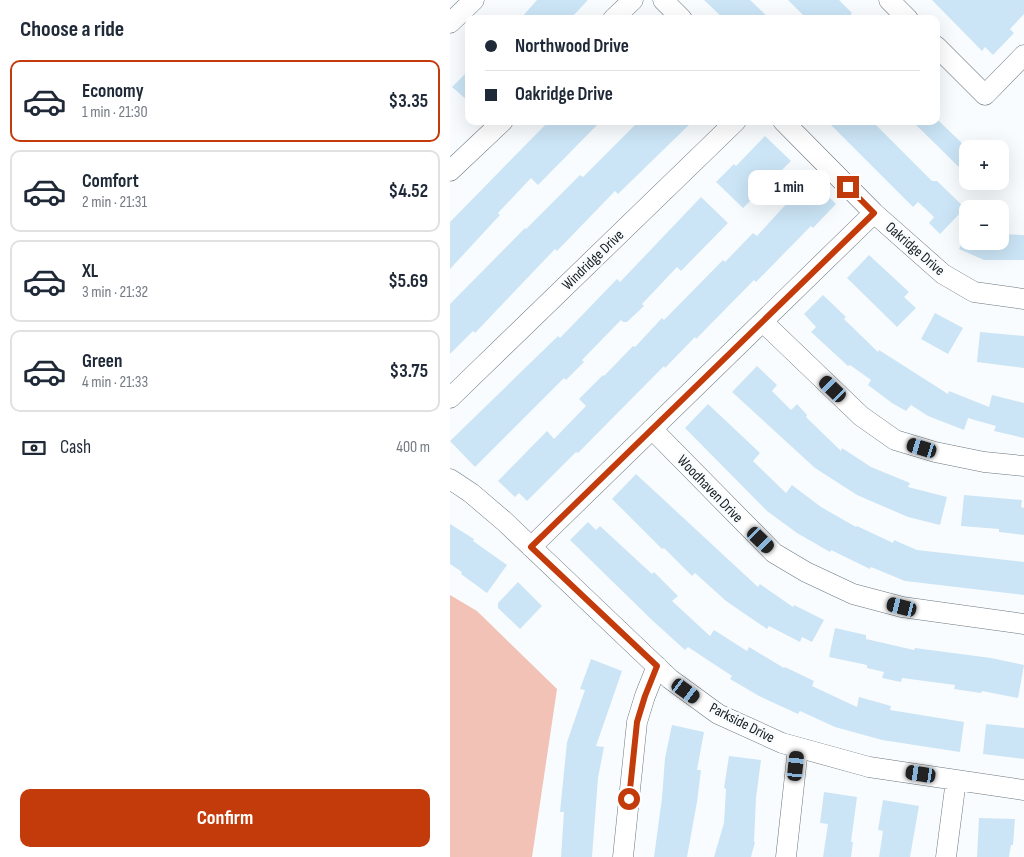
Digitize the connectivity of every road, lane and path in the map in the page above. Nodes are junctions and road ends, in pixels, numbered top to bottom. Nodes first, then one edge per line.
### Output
1 (474, 0) edge
2 (633, 0) edge
3 (663, 0) edge
4 (889, 0) edge
5 (617, 15) edge
6 (678, 15) edge
7 (904, 15) edge
8 (450, 23) edge
9 (940, 50) edge
10 (1024, 55) edge
11 (499, 125) edge
12 (732, 125) edge
13 (787, 125) edge
14 (450, 171) edge
15 (874, 213) junction
16 (1024, 299) edge
17 (762, 322) junction
18 (450, 398) edge
19 (652, 429) junction
20 (1024, 466) edge
21 (450, 479) edge
22 (531, 547) junction
23 (1024, 624) edge
24 (657, 666) junction
25 (798, 748) junction
26 (956, 780) junction
27 (1024, 790) edge
28 (623, 857) edge
29 (786, 857) edge
30 (946, 857) edge

1 - 8 street
2 - 5 street
3 - 6 street
4 - 7 street
9 - 10 street
11 - 14 street
12 - 18 street, Windridge Drive
13 - 15 street, Oakridge Drive
15 - 16 street, Oakridge Drive
15 - 17 street
17 - 19 street
17 - 20 street
19 - 22 street
19 - 23 street, Woodhaven Drive
21 - 22 street, Parkside Drive
22 - 24 street, Parkside Drive
24 - 25 street, Parkside Drive
24 - 28 street
25 - 26 street, Parkside Drive
25 - 29 street
26 - 27 street, Parkside Drive
26 - 30 street

